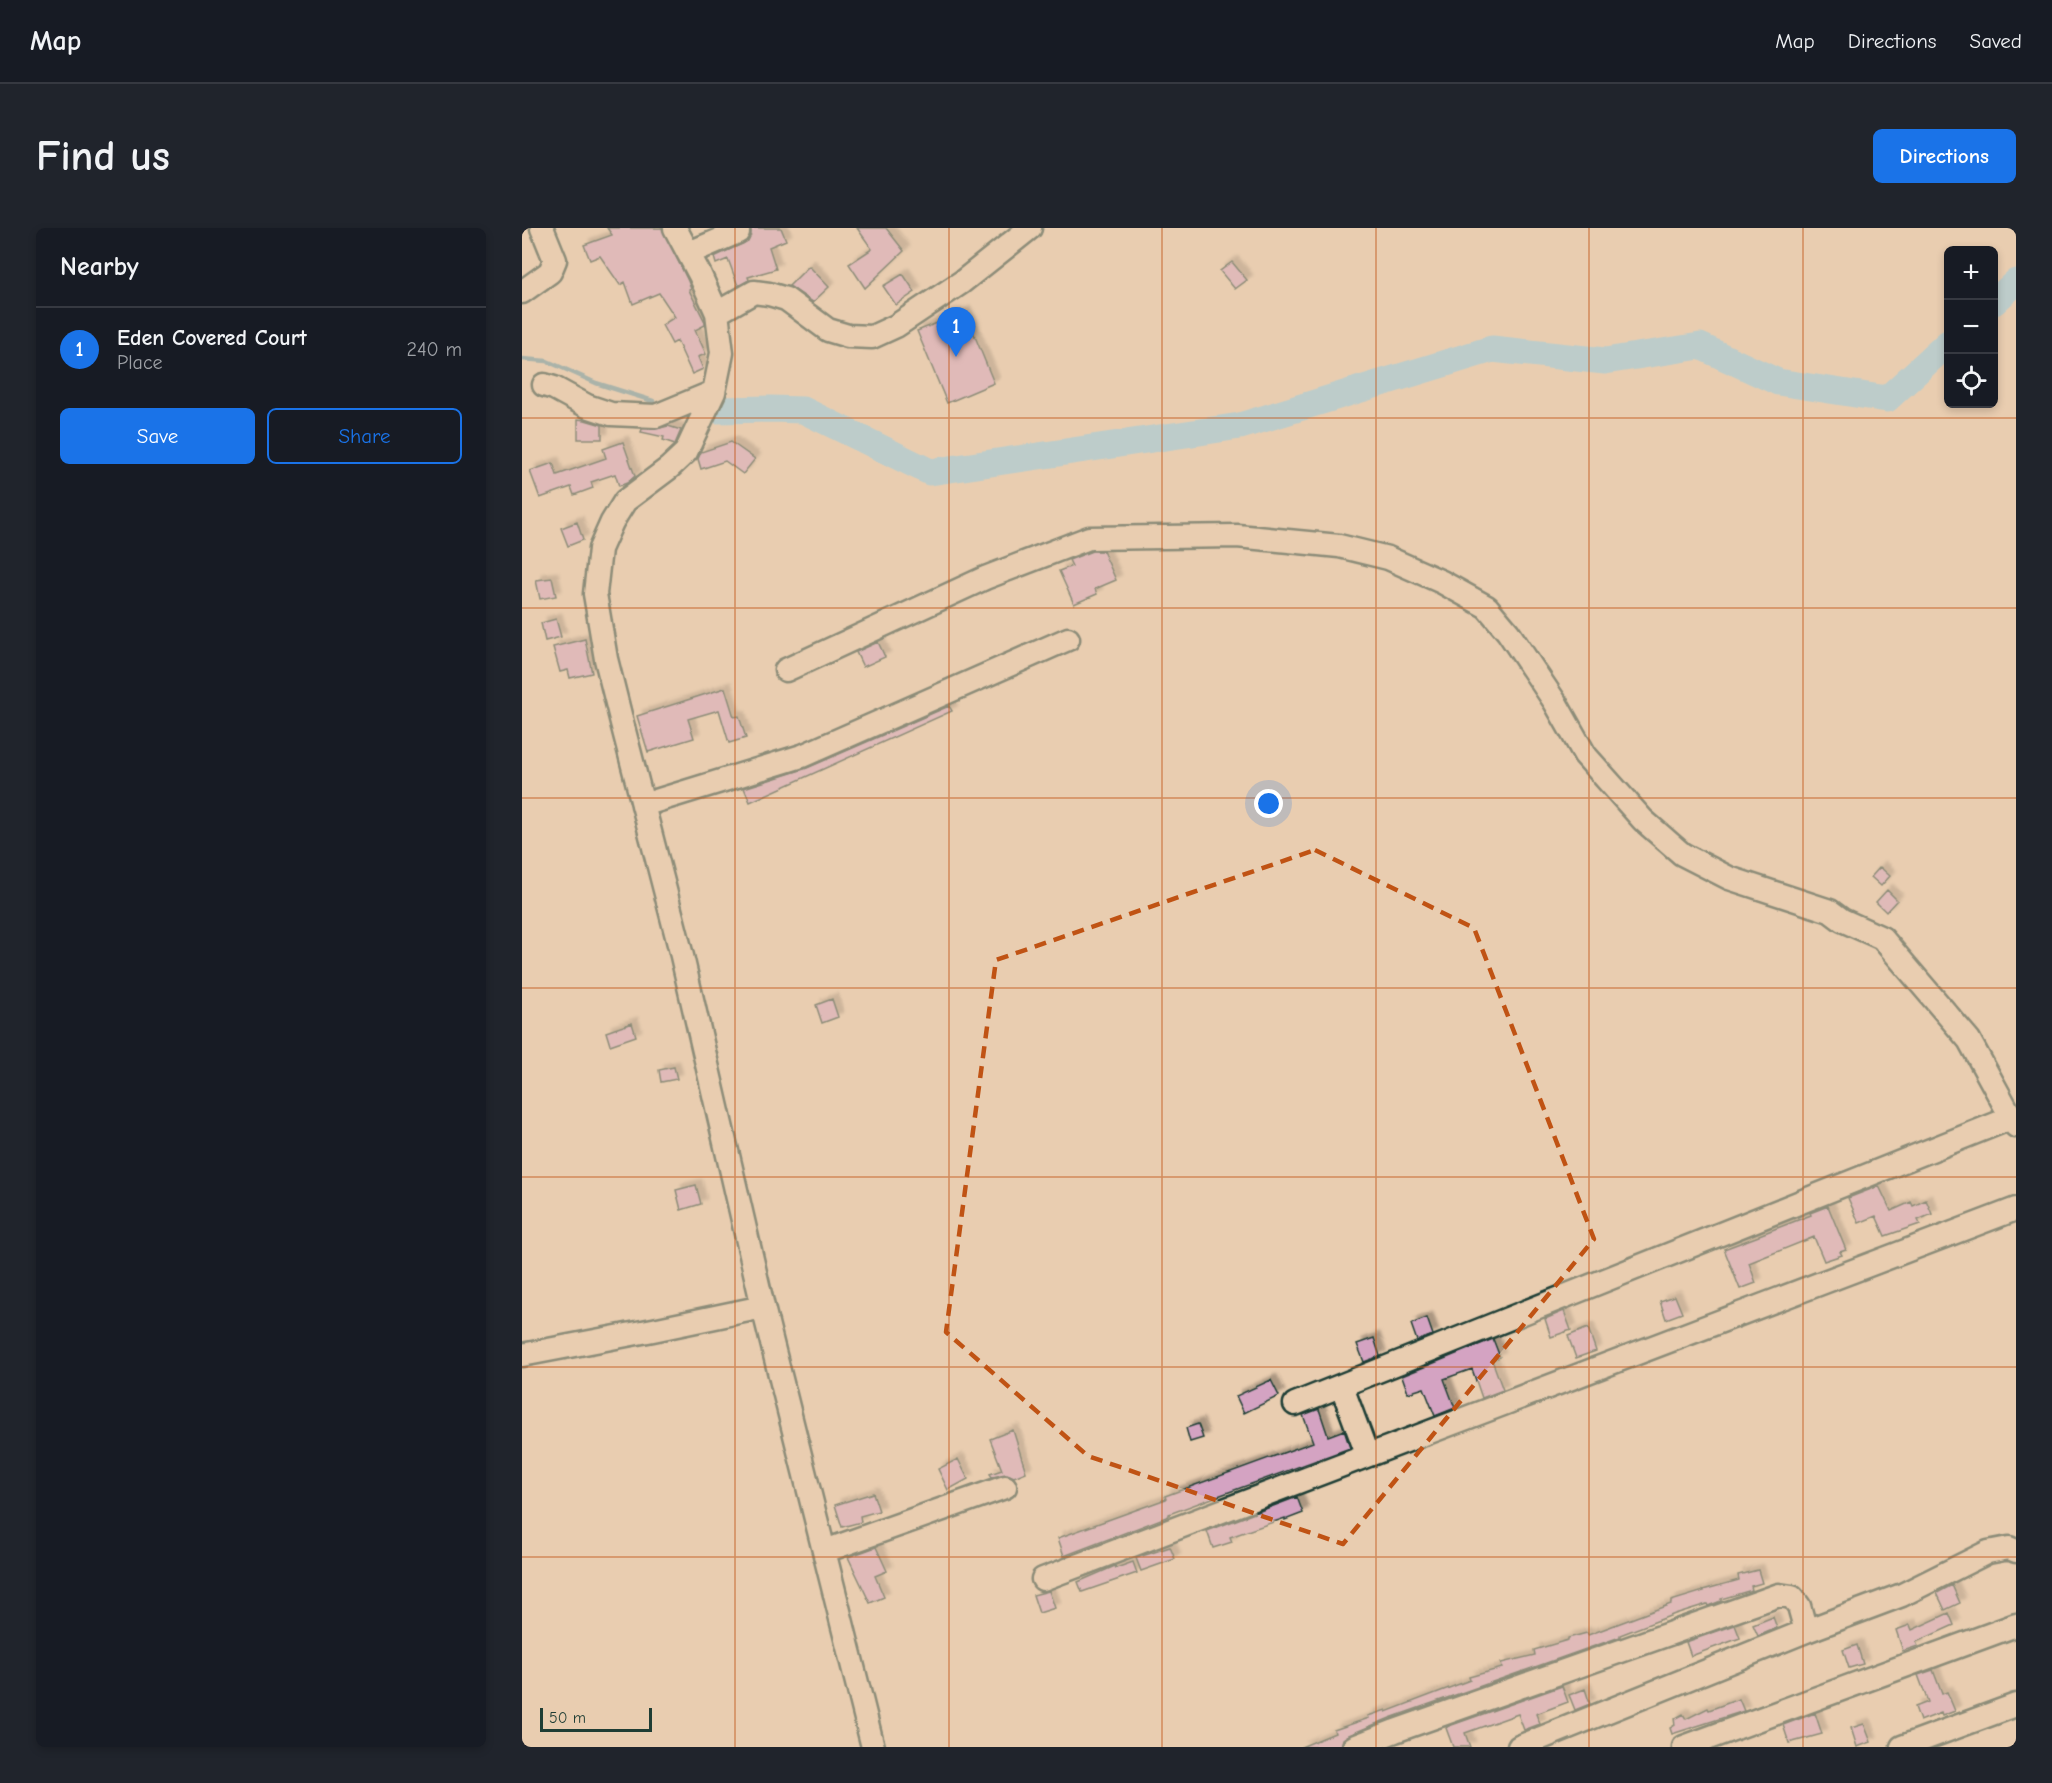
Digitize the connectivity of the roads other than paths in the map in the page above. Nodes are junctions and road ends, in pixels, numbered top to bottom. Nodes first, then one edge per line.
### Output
1 (542, 228) edge
2 (675, 228) edge
3 (1030, 228) edge
4 (738, 231) dead end
5 (688, 253) junction
6 (522, 292) edge
7 (717, 314) junction
8 (544, 385) dead end
9 (714, 393) junction
10 (1068, 639) dead end
11 (786, 670) dead end
12 (643, 805) junction
13 (2014, 1122) edge
14 (2016, 1209) edge
15 (763, 1306) junction
16 (522, 1354) edge
17 (1342, 1387) junction
18 (1295, 1404) dead end
19 (1367, 1454) junction
20 (1005, 1486) dead end
21 (825, 1551) junction
22 (2016, 1551) edge
23 (1043, 1579) dead end
24 (2016, 1626) edge
25 (1806, 1631) junction
26 (2016, 1705) edge
27 (873, 1747) edge
28 (1354, 1747) edge
29 (1519, 1747) edge
30 (1684, 1747) edge
31 (1902, 1747) edge

1 - 6 street
2 - 5 street
3 - 7 street
4 - 5 street
5 - 7 street
7 - 9 street
8 - 9 street
9 - 12 street
10 - 12 street
11 - 13 street
12 - 15 street
13 - 17 street
14 - 19 street
15 - 16 street
15 - 21 street
17 - 18 street
17 - 19 street
19 - 23 street
20 - 21 street
21 - 27 street
22 - 25 street
24 - 30 street
25 - 28 street
25 - 29 street
26 - 31 street

